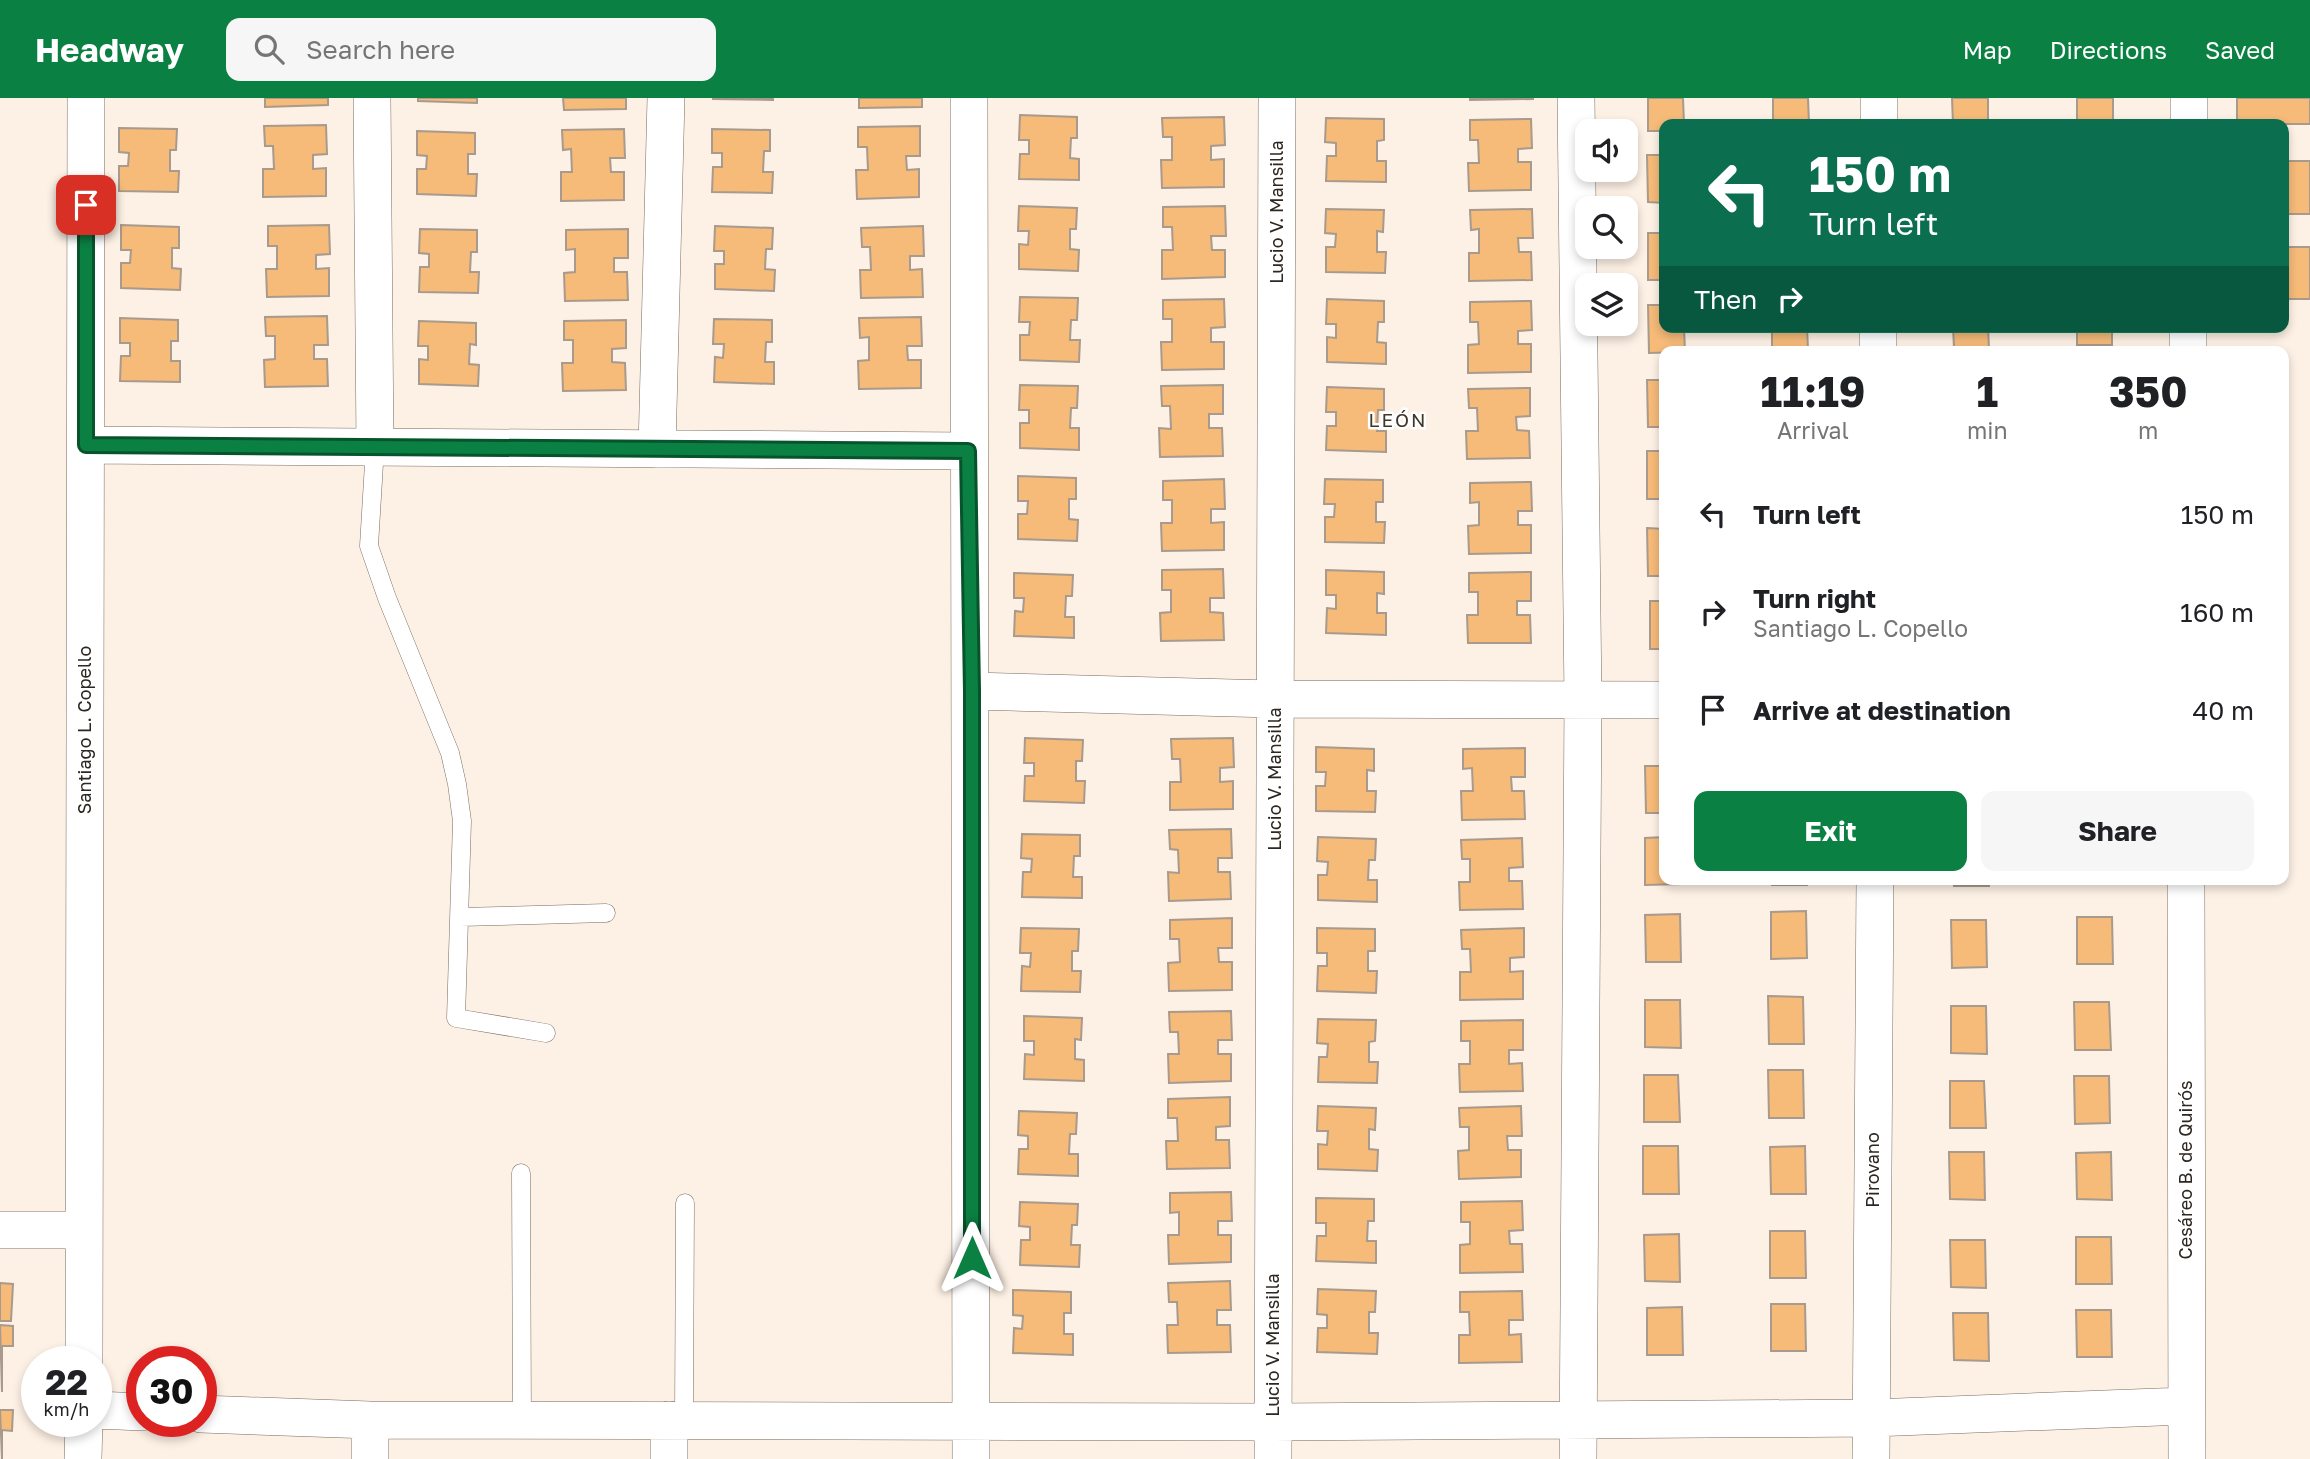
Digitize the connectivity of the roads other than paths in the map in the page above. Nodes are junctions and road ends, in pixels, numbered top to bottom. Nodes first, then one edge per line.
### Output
1 (86, 98) edge
2 (372, 98) edge
3 (666, 98) edge
4 (970, 98) edge
5 (1277, 98) edge
6 (1576, 98) edge
7 (1880, 98) edge
8 (2189, 98) edge
9 (1879, 119) edge
10 (2189, 119) edge
11 (86, 445) junction
12 (375, 447) junction
13 (657, 449) junction
14 (968, 451) junction
15 (972, 691) junction
16 (1275, 699) junction
17 (1583, 700) junction
18 (1659, 700) edge
19 (1875, 885) edge
20 (2186, 885) edge
21 (606, 913) dead end
22 (460, 917) junction
23 (546, 1033) dead end
24 (522, 1173) dead end
25 (685, 1203) dead end
26 (0, 1230) edge
27 (84, 1230) junction
28 (84, 1346) edge
29 (2185, 1406) junction
30 (217, 1415) edge
31 (1872, 1418) junction
32 (370, 1420) junction
33 (522, 1420) junction
34 (676, 1420) junction
35 (972, 1420) junction
36 (1578, 1420) junction
37 (1273, 1422) junction
38 (83, 1437) edge
39 (83, 1459) edge
40 (370, 1459) edge
41 (669, 1459) edge
42 (971, 1459) edge
43 (1273, 1459) edge
44 (1578, 1459) edge
45 (1871, 1459) edge
46 (2186, 1459) edge

1 - 11 street, Santiago L. Copello
2 - 12 street
3 - 13 street
4 - 14 street
5 - 16 street, Lucio V. Mansilla
6 - 17 street
7 - 9 street
8 - 10 street
11 - 12 street
11 - 27 street, Santiago L. Copello
12 - 13 street
12 - 22 lane
13 - 14 street
14 - 15 street
15 - 16 street
15 - 35 street
16 - 17 street
16 - 37 street, Lucio V. Mansilla
17 - 18 street
17 - 36 street
19 - 31 street, Pirovano
20 - 29 street, Cesáreo B. de Quirós
21 - 22 lane
22 - 23 lane
24 - 33 lane
25 - 34 lane
26 - 27 street
27 - 28 street, Santiago L. Copello
29 - 31 street
29 - 46 street, Cesáreo B. de Quirós
30 - 32 street
31 - 36 street
31 - 45 street, Pirovano
32 - 33 street
32 - 40 street
33 - 34 street
34 - 35 street
34 - 41 street
35 - 37 street
35 - 42 street
36 - 37 street
36 - 44 street
37 - 43 street, Lucio V. Mansilla
38 - 39 street

